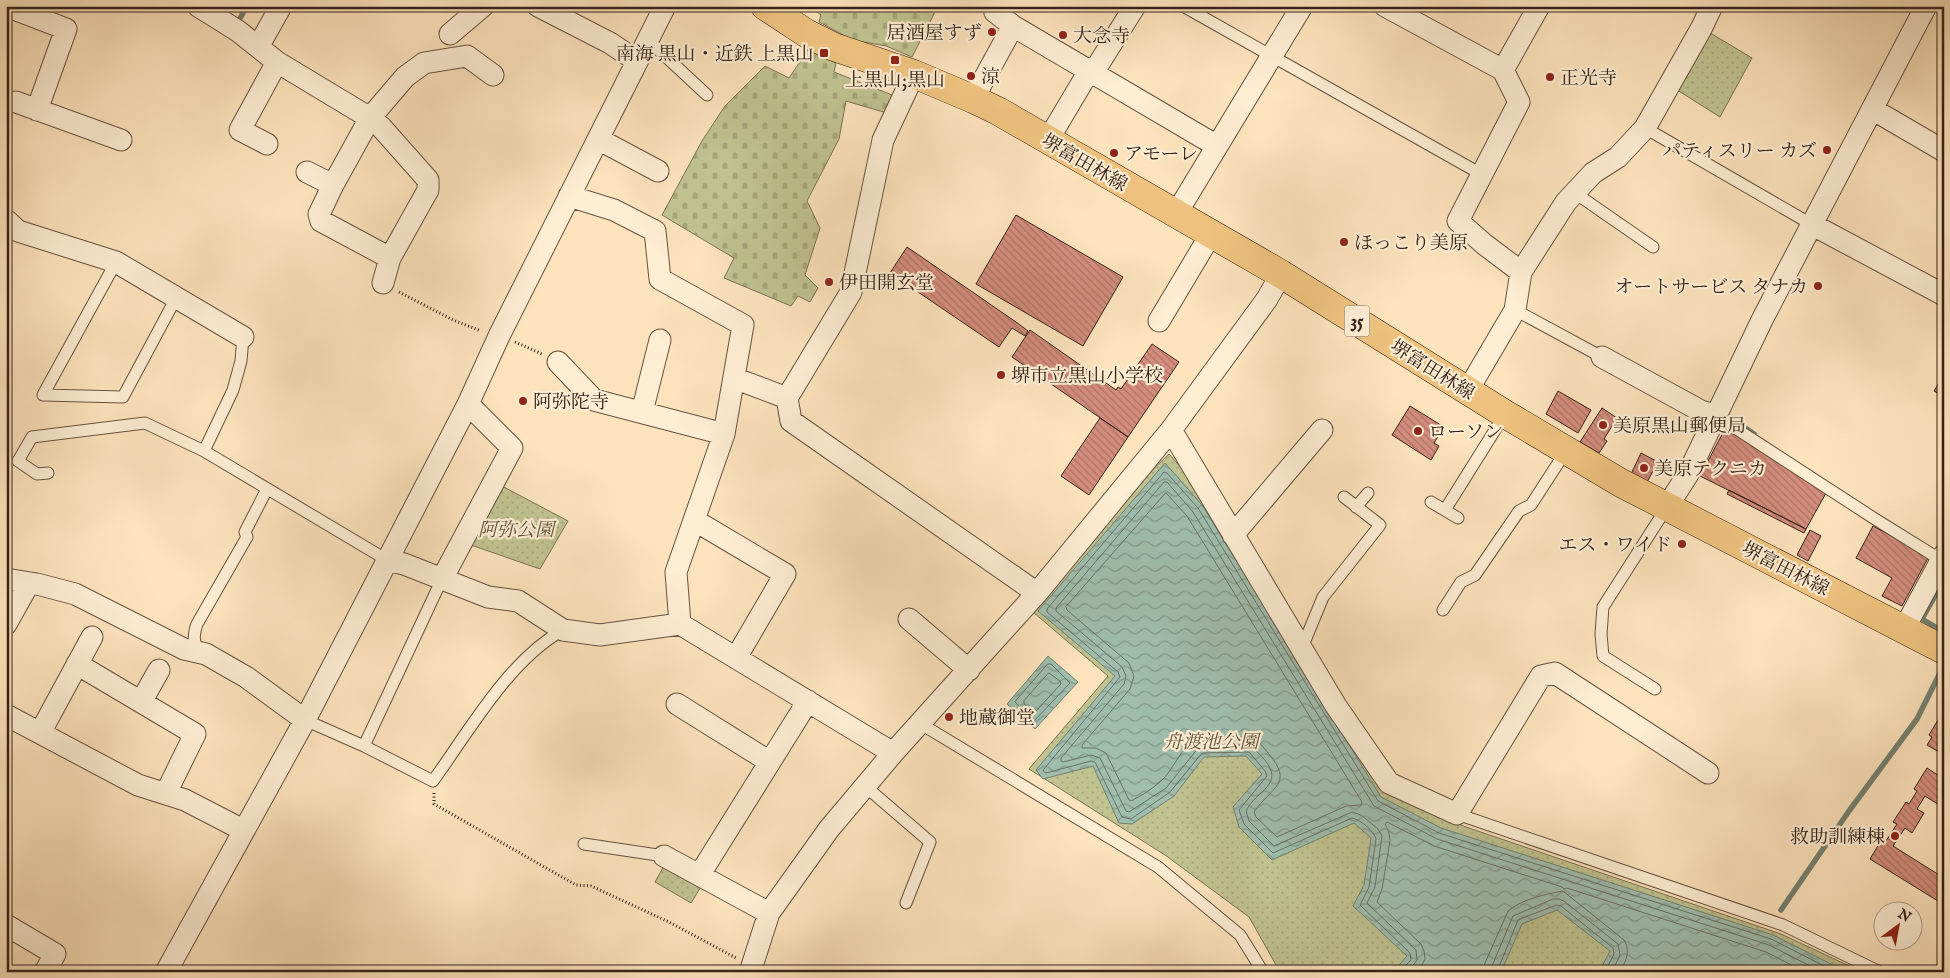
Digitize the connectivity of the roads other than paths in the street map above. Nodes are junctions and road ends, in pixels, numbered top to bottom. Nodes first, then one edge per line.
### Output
1 (6, 6) edge
2 (198, 6) edge
3 (281, 6) edge
4 (483, 6) edge
5 (538, 6) edge
6 (665, 6) edge
7 (765, 6) edge
8 (997, 6) edge
9 (1135, 6) edge
10 (1183, 6) edge
11 (1302, 6) edge
12 (1384, 6) edge
13 (1539, 6) edge
14 (1712, 6) edge
15 (1926, 6) edge
16 (36, 12) edge
17 (1013, 26) junction
18 (450, 34) dead end
19 (648, 40) junction
20 (258, 47) junction
21 (1270, 56) junction
22 (637, 61) junction
23 (277, 62) junction
24 (1503, 70) junction
25 (1089, 71) junction
26 (492, 74) dead end
27 (914, 74) junction
28 (707, 95) dead end
29 (973, 99) junction
30 (16, 102) dead end
31 (1872, 109) junction
32 (37, 110) junction
33 (370, 118) junction
34 (1645, 128) junction
35 (598, 139) junction
36 (121, 140) dead end
37 (1048, 140) junction
38 (267, 144) dead end
39 (1217, 146) junction
40 (1944, 151) edge
41 (658, 171) dead end
42 (307, 172) dead end
43 (1481, 174) junction
44 (333, 185) junction
45 (1575, 193) junction
46 (569, 196) junction
47 (1176, 214) junction
48 (6, 220) edge
49 (1811, 224) junction
50 (1211, 234) junction
51 (1653, 247) dead end
52 (390, 258) junction
53 (116, 262) junction
54 (1521, 272) junction
55 (1280, 274) junction
56 (383, 283) road end
57 (1944, 295) edge
58 (176, 298) junction
59 (1515, 310) junction
60 (1159, 321) dead end
61 (243, 337) joint
62 (660, 340) dead end
63 (1602, 357) joint
64 (558, 362) road end
65 (734, 378) junction
66 (1468, 390) junction
67 (787, 398) junction
68 (468, 404) junction
69 (642, 412) junction
70 (1505, 414) junction
71 (1715, 415) junction
72 (1171, 430) junction
73 (1322, 430) dead end
74 (724, 434) junction
75 (204, 451) junction
76 (1566, 451) junction
77 (48, 473) dead end
78 (267, 489) junction
79 (1368, 493) dead end
80 (1344, 497) dead end
81 (1431, 502) dead end
82 (1356, 507) junction
83 (1666, 507) junction
84 (1445, 510) junction
85 (1458, 518) dead end
86 (694, 520) junction
87 (1233, 535) junction
88 (1942, 558) edge
89 (387, 560) junction
90 (6, 579) edge
91 (442, 579) junction
92 (30, 583) junction
93 (1037, 593) junction
94 (1443, 610) dead end
95 (909, 619) dead end
96 (6, 624) edge
97 (680, 624) junction
98 (1904, 629) junction
99 (564, 630) junction
100 (92, 637) dead end
101 (1302, 648) junction
102 (1944, 650) edge
103 (200, 653) junction
104 (736, 658) junction
105 (77, 664) junction
106 (159, 670) dead end
107 (969, 670) junction
108 (1655, 689) dead end
109 (808, 701) junction
110 (141, 702) junction
111 (677, 704) dead end
112 (6, 715) edge
113 (305, 720) junction
114 (921, 724) junction
115 (40, 733) junction
116 (364, 746) junction
117 (894, 753) junction
118 (770, 762) junction
119 (1708, 773) dead end
120 (865, 786) junction
121 (166, 793) junction
122 (1457, 814) junction
123 (244, 830) junction
124 (584, 844) dead end
125 (664, 856) joint
126 (700, 874) junction
127 (906, 903) dead end
128 (769, 913) junction
129 (6, 925) edge
130 (752, 966) road end
131 (45, 972) edge
132 (166, 972) edge
133 (1263, 972) edge
134 (1880, 972) edge

1 - 16 street
2 - 20 street
3 - 20 street
4 - 18 street
5 - 22 street
6 - 19 street
7 - 27 main road, 堺富田林線 / 35
8 - 17 street
9 - 25 street
10 - 21 lane
11 - 21 street
12 - 24 street
13 - 24 street
14 - 34 street
15 - 31 street
16 - 32 street
17 - 25 street
17 - 29 street
19 - 22 street
19 - 28 lane
20 - 23 street
21 - 39 street
21 - 43 lane
22 - 35 street
23 - 33 street
23 - 38 street
24 - 43 street
25 - 37 street
25 - 39 street
26 - 33 street
27 - 29 main road, 堺富田林線 / 35
27 - 67 street
29 - 37 main road, 堺富田林線 / 35
30 - 32 street
31 - 40 street
31 - 49 street
32 - 36 street
33 - 44 street
33 - 52 street
34 - 45 street
34 - 49 lane
35 - 41 street
35 - 46 street
37 - 47 main road, 堺富田林線 / 35
39 - 47 street
42 - 44 street
43 - 54 street
44 - 52 street
45 - 51 lane
45 - 54 street
46 - 65 street
46 - 68 street
47 - 50 main road, 堺富田林線 / 35
48 - 53 street
49 - 57 street
49 - 71 street
50 - 55 main road, 堺富田林線 / 35
50 - 60 street
52 - 56 street
53 - 58 street
53 - 58 lane
54 - 59 street
55 - 66 main road, 堺富田林線 / 35
55 - 72 street
58 - 61 street
59 - 63 lane
59 - 66 street
61 - 75 lane
62 - 69 street
63 - 71 street
64 - 69 street
65 - 67 street
65 - 74 street
66 - 70 main road, 堺富田林線 / 35
67 - 93 street
68 - 89 street
68 - 91 street
69 - 74 street
70 - 76 main road, 堺富田林線 / 35
70 - 84 lane
71 - 83 street
71 - 88 lane
72 - 87 street
72 - 93 street
73 - 87 street
74 - 86 street
75 - 77 lane
75 - 78 lane
76 - 83 main road, 堺富田林線 / 35
76 - 94 lane
78 - 89 lane
78 - 103 lane
79 - 82 lane
80 - 82 lane
81 - 84 lane
82 - 101 lane
83 - 98 main road, 堺富田林線 / 35
83 - 108 lane
84 - 85 lane
86 - 97 street
86 - 104 street
87 - 101 street
88 - 98 street
89 - 91 street
89 - 113 street
90 - 92 street
91 - 99 street
91 - 116 lane
92 - 96 street
92 - 103 street
93 - 107 street
95 - 107 street
97 - 99 street
97 - 104 street
98 - 102 main road, 堺富田林線 / 35
99 - 116 lane
100 - 105 street
101 - 122 street
103 - 113 street
104 - 109 street
105 - 110 street
105 - 115 street
106 - 110 street
107 - 114 street
109 - 117 street
109 - 118 street
110 - 121 street
111 - 118 street
112 - 115 street
113 - 116 lane
113 - 123 street
114 - 117 street
114 - 133 lane
115 - 121 street
117 - 120 street
118 - 126 street
119 - 122 street
120 - 127 lane
120 - 128 street
121 - 123 street
122 - 134 lane
123 - 132 street
124 - 125 lane
125 - 126 street
126 - 128 street
128 - 130 street
129 - 131 street

